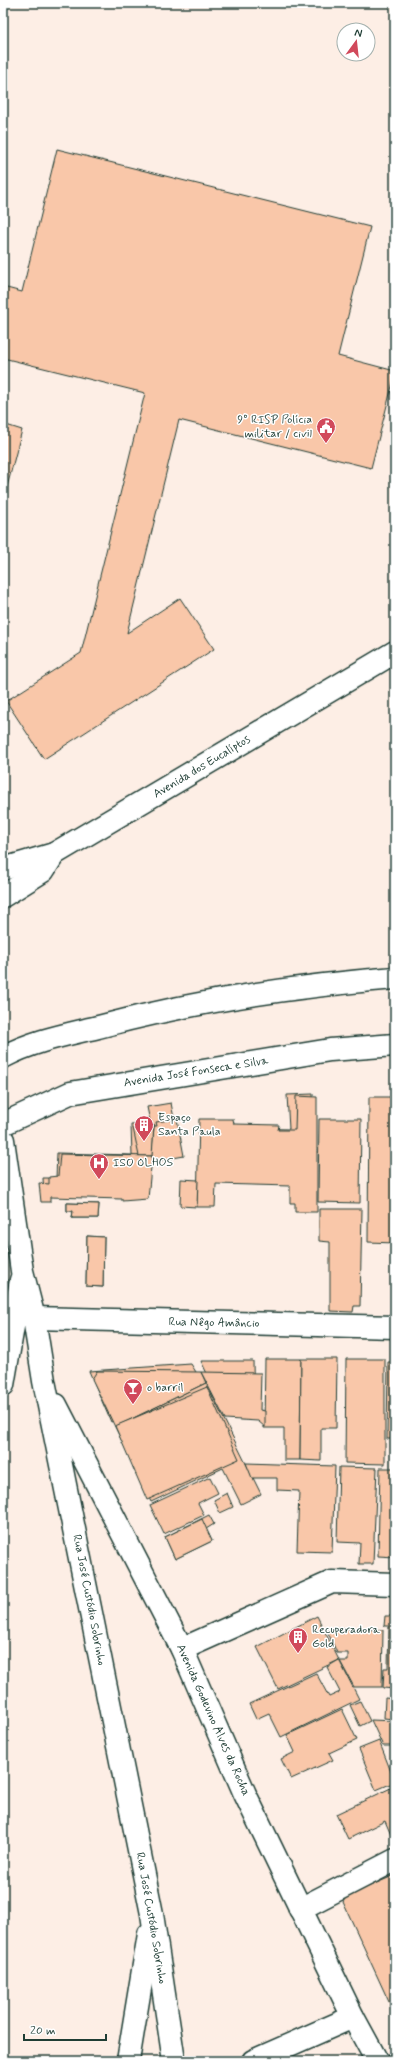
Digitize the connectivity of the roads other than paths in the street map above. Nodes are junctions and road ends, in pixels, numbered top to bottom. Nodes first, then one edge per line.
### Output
1 (395, 652) edge
2 (54, 854) junction
3 (3, 869) edge
4 (3, 896) edge
5 (395, 978) edge
6 (395, 1045) edge
7 (3, 1057) edge
8 (3, 1124) edge
9 (3, 1140) edge
10 (22, 1270) junction
11 (34, 1318) junction
12 (395, 1328) edge
13 (44, 1381) junction
14 (3, 1385) edge
15 (395, 1584) edge
16 (182, 1649) junction
17 (395, 1860) edge
18 (300, 1909) junction
19 (152, 1914) junction
20 (353, 2017) junction
21 (128, 2061) edge
22 (174, 2061) edge
23 (253, 2061) edge
24 (377, 2061) edge

1 - 2 street, Avenida dos Eucalíptos
2 - 3 street, Avenida dos Eucalíptos
2 - 4 street
5 - 7 street
6 - 8 street, Avenida José Fonseca e Silva
9 - 10 street, Rua José Custódio Sobrinho
10 - 11 street, Rua José Custódio Sobrinho
10 - 14 street
11 - 12 street, Rua Nêgo Amâncio
11 - 13 street, Rua José Custódio Sobrinho
13 - 16 street, Avenida Godevino Alves da Rocha
13 - 19 street, Rua José Custódio Sobrinho
15 - 16 street
16 - 18 street, Avenida Godevino Alves da Rocha
17 - 18 street
18 - 20 street, Avenida Godevino Alves da Rocha
19 - 21 street
19 - 22 street, Rua José Custódio Sobrinho
20 - 23 street
20 - 24 street, Avenida Godevino Alves da Rocha

